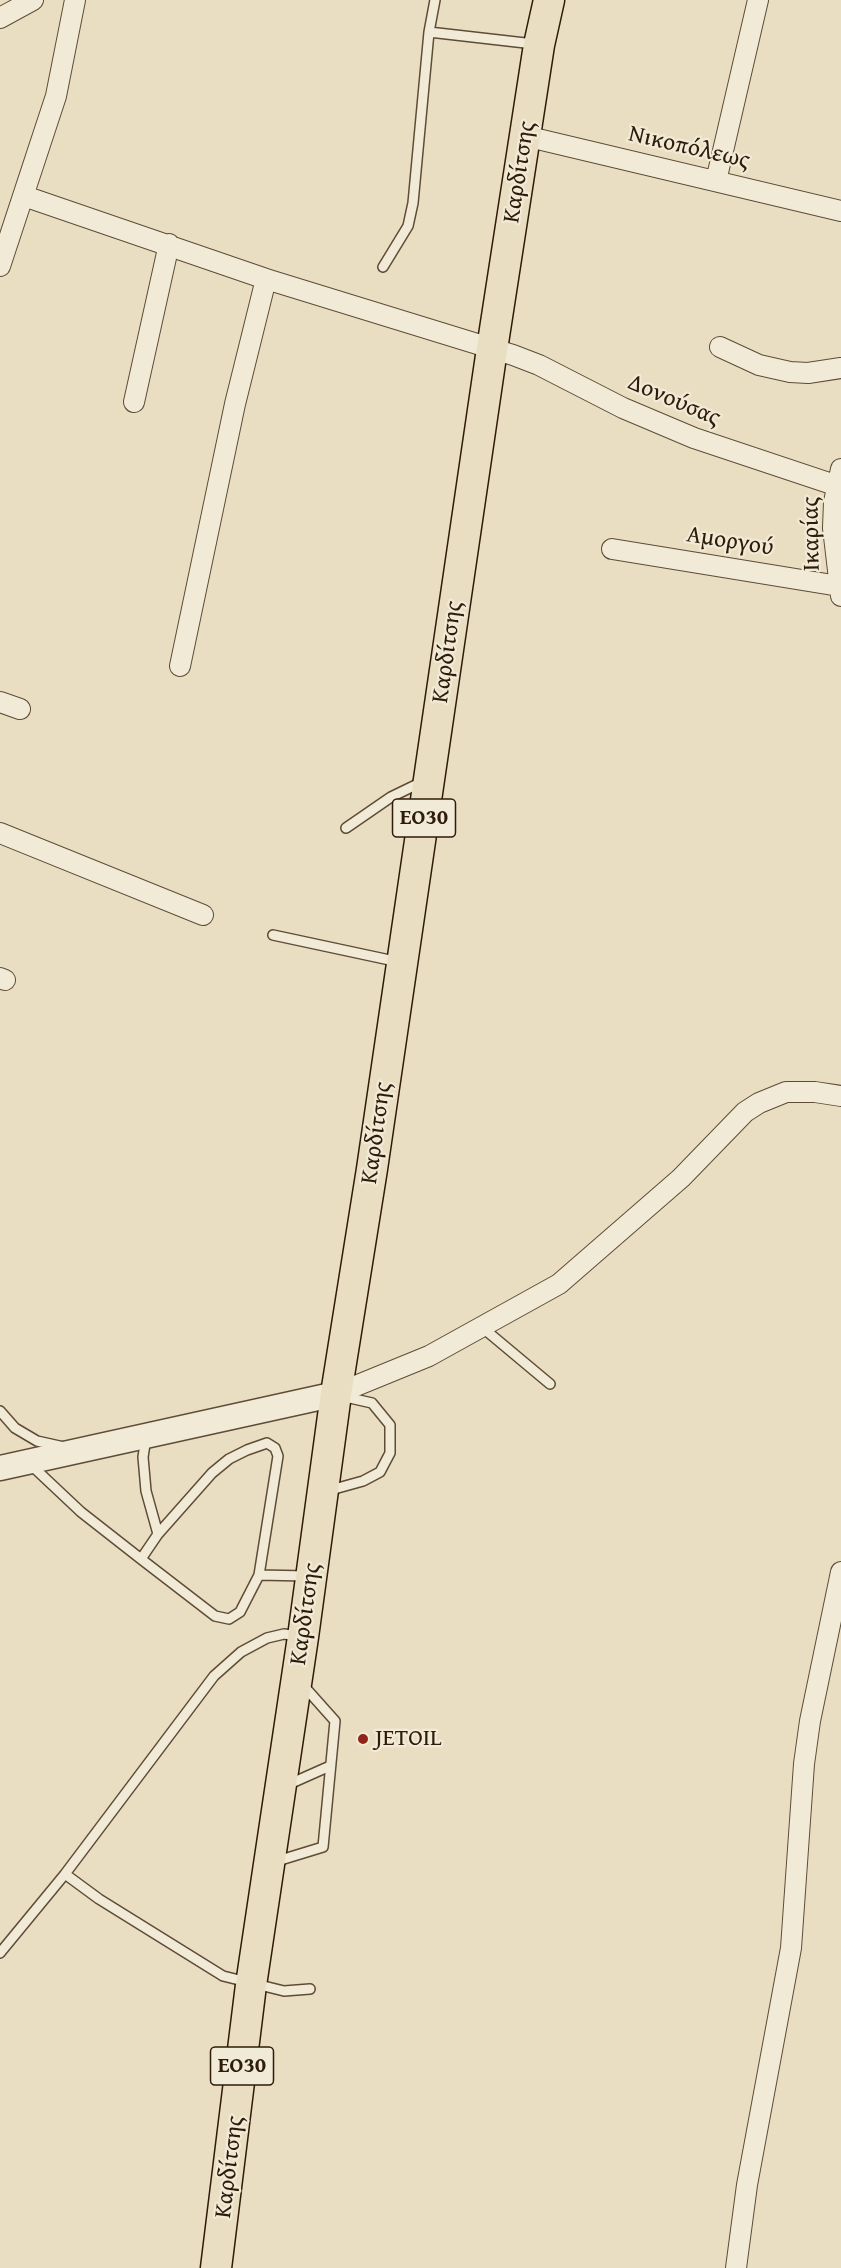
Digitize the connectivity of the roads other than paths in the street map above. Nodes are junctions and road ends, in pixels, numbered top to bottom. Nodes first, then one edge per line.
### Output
1 (33, 0) edge
2 (75, 0) edge
3 (435, 0) edge
4 (549, 0) edge
5 (758, 0) edge
6 (0, 18) edge
7 (429, 32) junction
8 (539, 45) junction
9 (525, 136) junction
10 (716, 181) junction
11 (24, 196) junction
12 (841, 211) edge
13 (169, 244) junction
14 (0, 266) edge
15 (383, 267) dead end
16 (266, 279) junction
17 (720, 347) dead end
18 (492, 349) junction
19 (841, 368) edge
20 (134, 402) dead end
21 (840, 480) edge
22 (612, 549) dead end
23 (840, 592) edge
24 (180, 666) dead end
25 (0, 702) edge
26 (20, 709) dead end
27 (430, 778) junction
28 (346, 828) dead end
29 (0, 833) edge
30 (203, 915) dead end
31 (273, 935) dead end
32 (403, 962) junction
33 (841, 1096) edge
34 (483, 1328) junction
35 (550, 1384) dead end
36 (336, 1394) junction
37 (0, 1411) edge
38 (146, 1436) junction
39 (81, 1450) junction
40 (27, 1462) junction
41 (0, 1468) edge
42 (322, 1492) junction
43 (158, 1533) junction
44 (141, 1558) junction
45 (841, 1572) edge
46 (259, 1575) junction
47 (312, 1576) junction
48 (303, 1637) junction
49 (297, 1678) junction
50 (330, 1766) junction
51 (280, 1788) junction
52 (269, 1864) junction
53 (65, 1874) junction
54 (0, 1953) edge
55 (251, 1985) junction
56 (310, 1989) dead end
57 (216, 2268) edge
58 (736, 2268) edge

1 - 6 street
2 - 11 street
3 - 7 lane
4 - 8 main road, Καρδίτσης / ΕΟ30
5 - 10 street
7 - 8 lane
7 - 15 lane
8 - 9 main road, Καρδίτσης / ΕΟ30
9 - 10 street, Νικοπόλεως
9 - 18 main road, Καρδίτσης / ΕΟ30
10 - 12 street, Νικοπόλεως
11 - 13 street, Δονούσας
11 - 14 street
13 - 16 street, Δονούσας
13 - 20 street
16 - 18 street, Δονούσας
16 - 24 street
17 - 19 street
18 - 21 street, Δονούσας
18 - 27 main road, Καρδίτσης / ΕΟ30
21 - 23 street, Ικαρίας
22 - 23 street, Αμοργού
25 - 26 street
27 - 28 lane
27 - 32 main road, Καρδίτσης / ΕΟ30
29 - 30 street
31 - 32 lane
32 - 36 main road, Καρδίτσης / ΕΟ30
33 - 34 street
34 - 35 lane
34 - 36 street
36 - 38 street
36 - 42 main road, Καρδίτσης / ΕΟ30
36 - 42 lane
37 - 39 lane
38 - 39 street
38 - 43 lane
39 - 40 street
40 - 41 street
40 - 44 lane
42 - 47 main road, Καρδίτσης / ΕΟ30
43 - 44 lane
43 - 46 lane
44 - 46 lane
45 - 58 street
46 - 47 lane
47 - 48 main road, Καρδίτσης / ΕΟ30
48 - 49 main road, Καρδίτσης / ΕΟ30
48 - 53 lane
49 - 50 lane
49 - 51 main road, Καρδίτσης / ΕΟ30
50 - 51 lane
50 - 52 lane
51 - 52 main road, Καρδίτσης / ΕΟ30
52 - 55 main road, Καρδίτσης / ΕΟ30
53 - 54 lane
53 - 55 lane
55 - 56 lane
55 - 57 main road, Καρδίτσης / ΕΟ30

